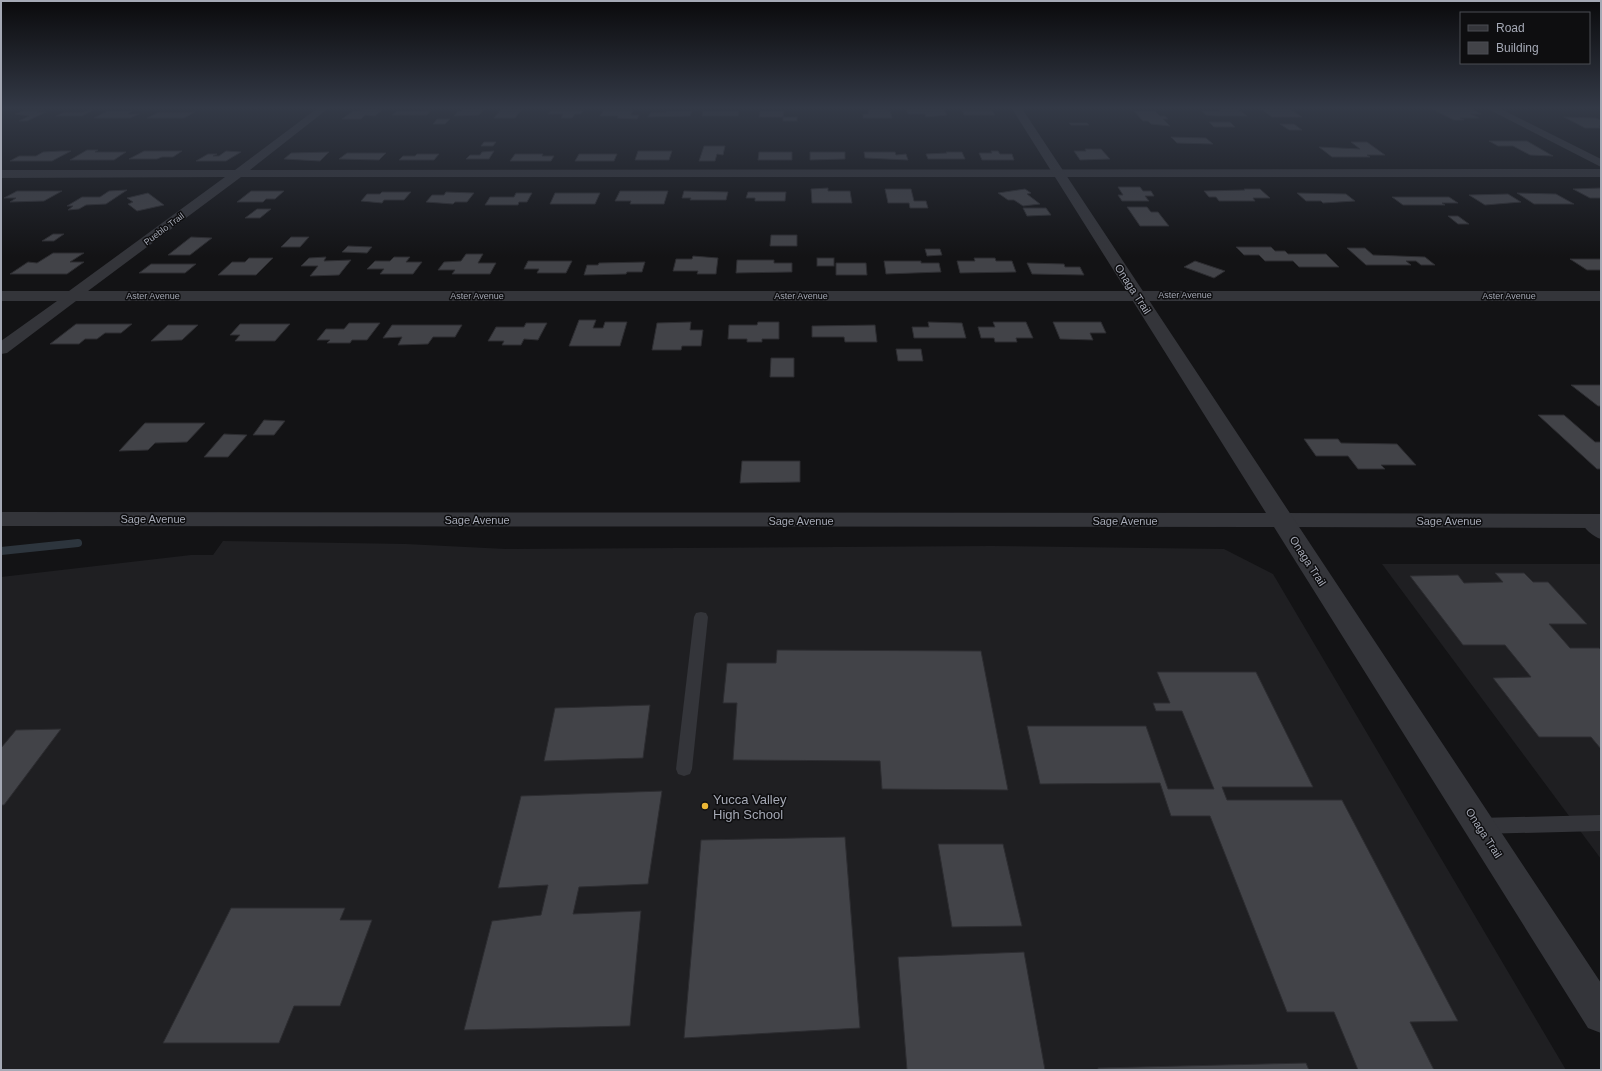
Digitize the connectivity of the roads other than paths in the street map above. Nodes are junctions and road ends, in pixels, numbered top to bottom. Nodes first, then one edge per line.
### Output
1 (260, 157) edge
2 (1048, 157) edge
3 (1588, 157) edge
4 (1601, 164) edge
5 (239, 173) junction
6 (1058, 173) junction
7 (1601, 173) edge
8 (1, 174) edge
9 (1137, 295) junction
10 (1, 296) edge
11 (74, 296) junction
12 (1601, 296) edge
13 (1, 349) edge
14 (1, 519) edge
15 (1282, 520) junction
16 (1596, 526) edge
17 (701, 617) dead end
18 (684, 769) dead end
19 (1601, 823) edge
20 (1479, 826) junction
21 (1601, 1015) edge

1 - 5 street, Pueblo Trail
2 - 6 street, Onaga Trail
3 - 4 street
5 - 6 street
5 - 8 street
5 - 11 street, Pueblo Trail
6 - 7 street
6 - 9 street, Onaga Trail
9 - 11 street, Aster Avenue
9 - 12 street, Aster Avenue
9 - 15 street, Onaga Trail
10 - 11 street, Aster Avenue
11 - 13 street, Pueblo Trail
14 - 15 street, Sage Avenue
15 - 16 street, Sage Avenue
15 - 20 street, Onaga Trail
17 - 18 lane
19 - 20 lane
20 - 21 street, Onaga Trail

